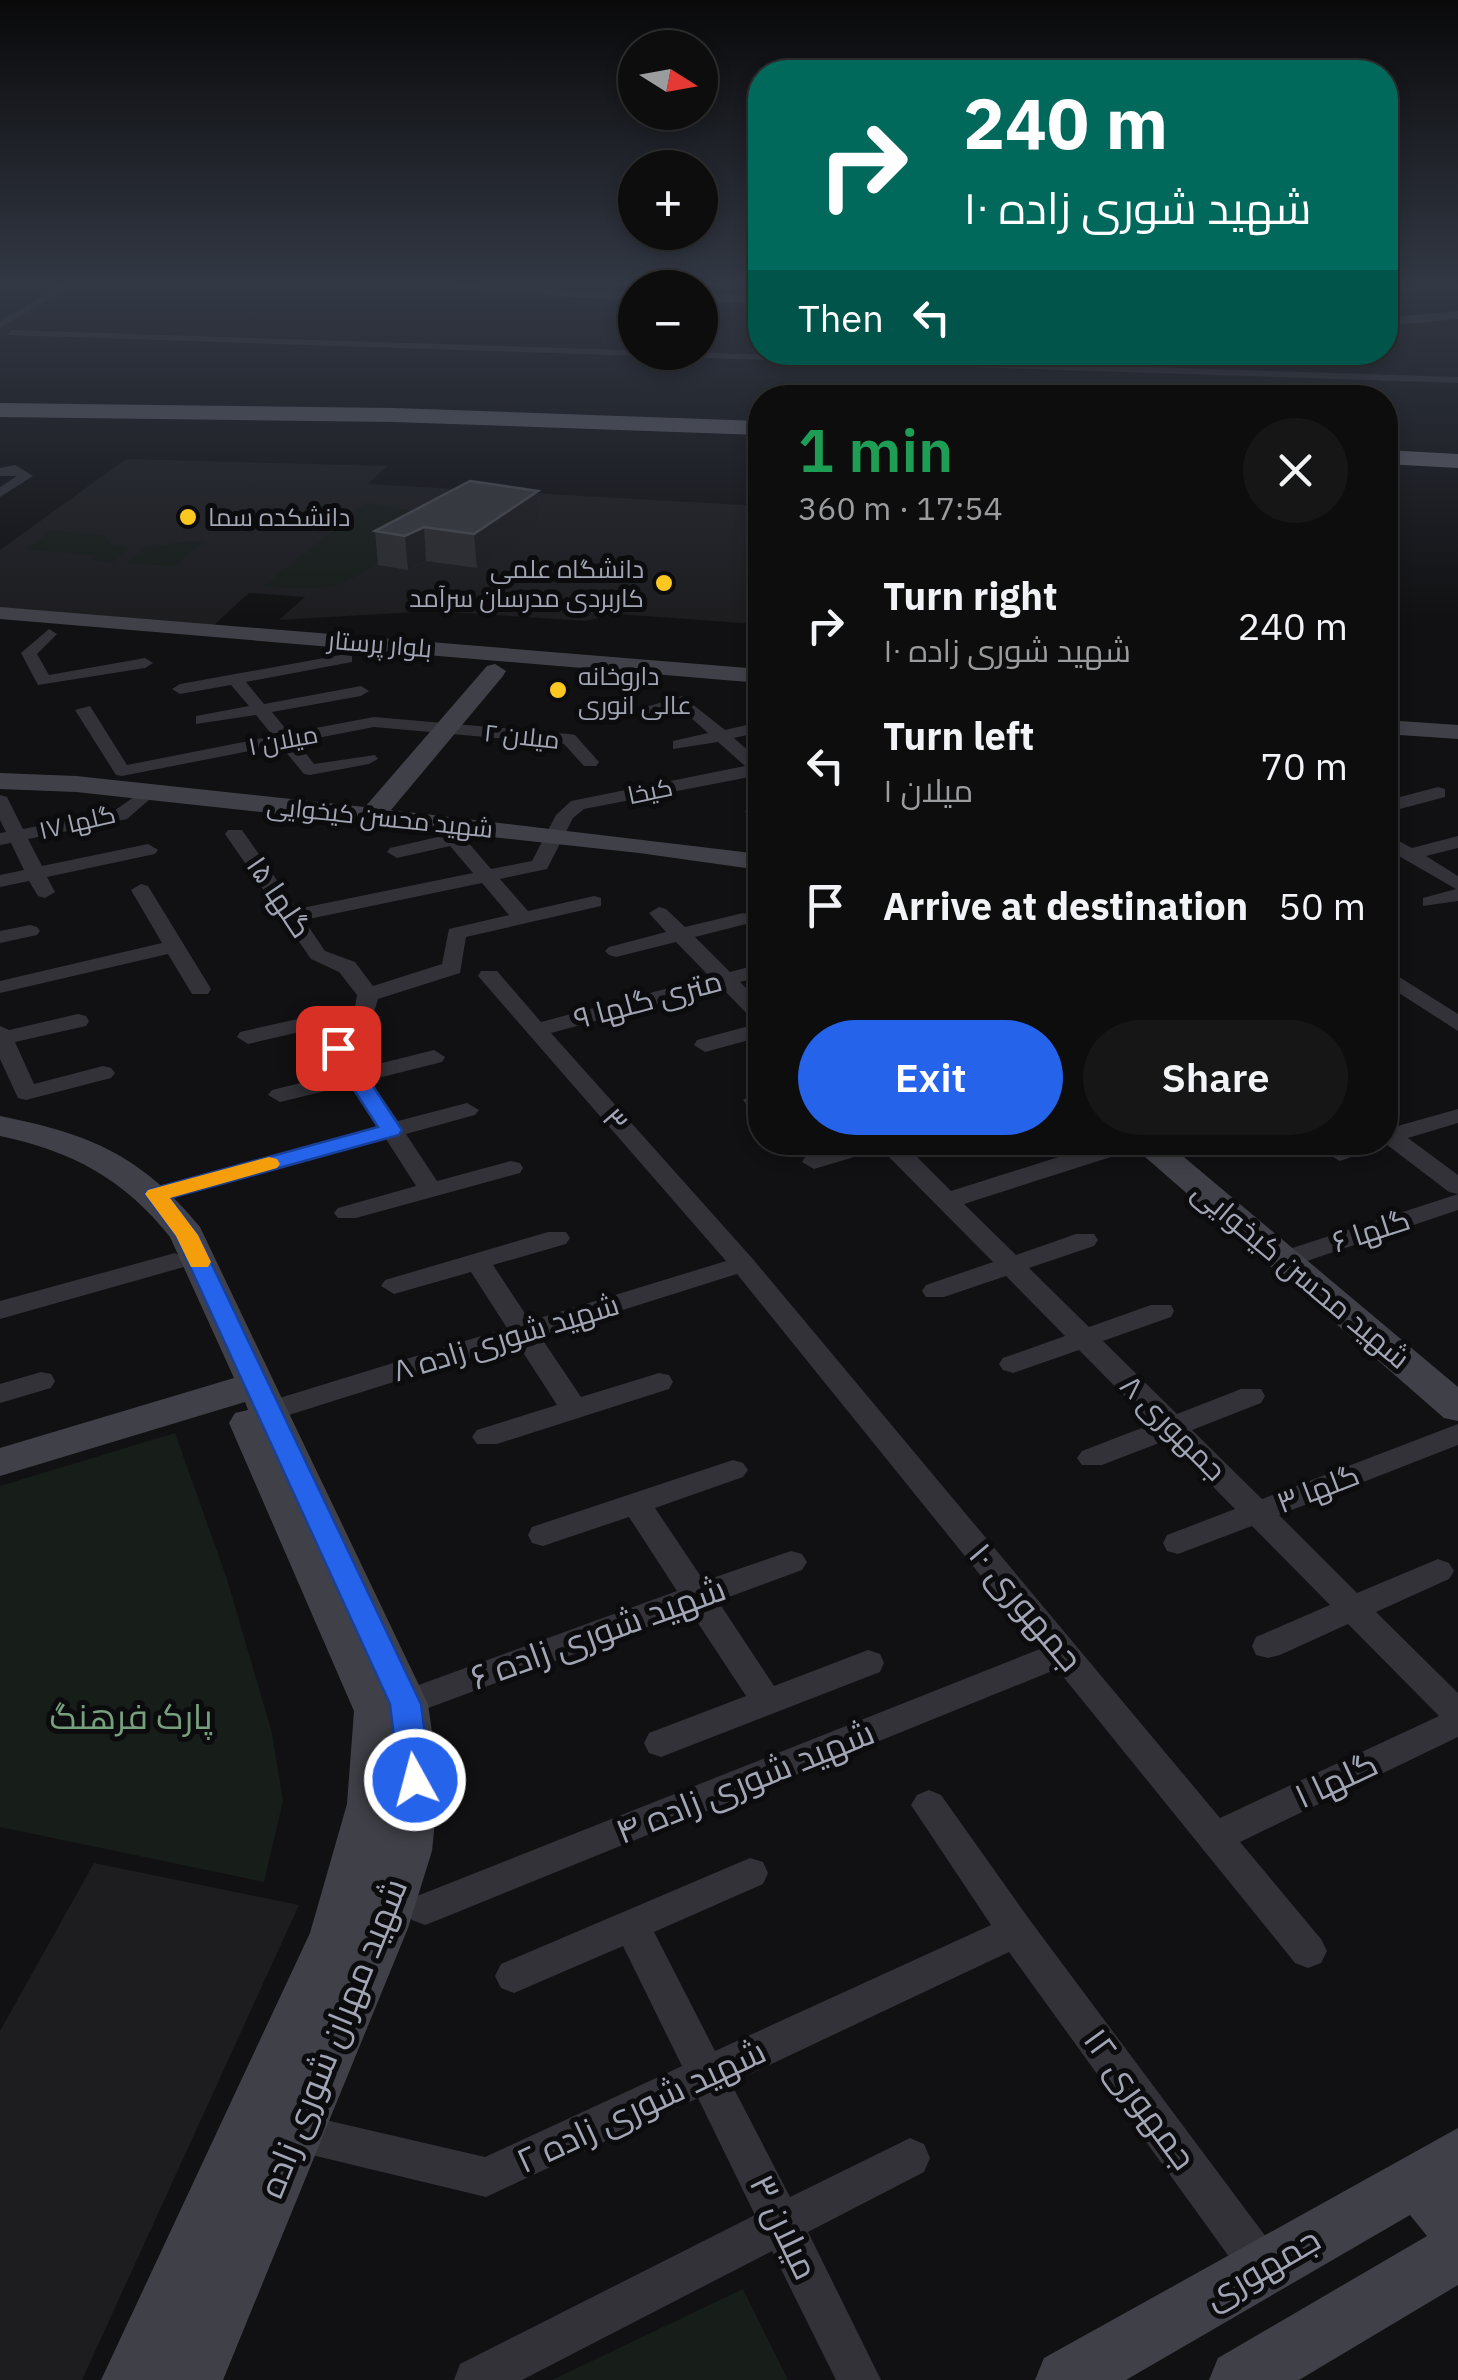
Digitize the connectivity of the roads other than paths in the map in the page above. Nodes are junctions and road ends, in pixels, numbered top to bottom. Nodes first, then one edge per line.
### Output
1 (0, 399) edge
2 (0, 410) edge
3 (748, 416) edge
4 (748, 428) edge
5 (1398, 445) edge
6 (1458, 448) edge
7 (1398, 458) edge
8 (1458, 461) edge
9 (0, 472) edge
10 (0, 493) edge
11 (0, 612) edge
12 (0, 630) edge
13 (49, 634) junction
14 (346, 659) junction
15 (145, 663) dead end
16 (575, 669) junction
17 (495, 671) junction
18 (748, 676) edge
19 (236, 679) junction
20 (180, 688) dead end
21 (360, 691) dead end
22 (748, 691) edge
23 (84, 710) dead end
24 (260, 710) junction
25 (640, 712) dead end
26 (202, 720) dead end
27 (445, 728) junction
28 (1398, 728) edge
29 (748, 730) edge
30 (1458, 732) edge
31 (721, 736) junction
32 (285, 739) junction
33 (1398, 743) edge
34 (679, 744) dead end
35 (1458, 748) edge
36 (369, 759) dead end
37 (748, 759) edge
38 (590, 762) dead end
39 (748, 771) edge
40 (0, 782) edge
41 (148, 792) junction
42 (1438, 794) dead end
43 (0, 801) edge
44 (1398, 804) edge
45 (370, 817) junction
46 (448, 832) junction
47 (235, 834) dead end
48 (554, 836) junction
49 (9, 838) edge
50 (1458, 842) edge
51 (1398, 848) edge
52 (148, 850) dead end
53 (397, 852) dead end
54 (1409, 854) junction
55 (748, 860) edge
56 (488, 877) junction
57 (0, 881) edge
58 (40, 882) junction
59 (1458, 884) edge
60 (141, 890) dead end
61 (1458, 895) edge
62 (594, 902) dead end
63 (1430, 902) dead end
64 (660, 913) dead end
65 (293, 916) junction
66 (523, 918) junction
67 (743, 919) dead end
68 (30, 931) dead end
69 (681, 935) junction
70 (0, 937) edge
71 (175, 946) junction
72 (616, 951) dead end
73 (748, 974) edge
74 (490, 976) dead end
75 (726, 980) junction
76 (1398, 983) edge
77 (0, 986) edge
78 (200, 990) dead end
79 (368, 996) junction
80 (748, 1002) edge
81 (319, 1020) junction
82 (78, 1021) dead end
83 (1458, 1024) edge
84 (535, 1030) junction
85 (748, 1033) edge
86 (1, 1037) edge
87 (248, 1037) dead end
88 (704, 1045) dead end
89 (434, 1057) dead end
90 (104, 1074) dead end
91 (356, 1076) junction
92 (280, 1095) dead end
93 (466, 1110) dead end
94 (1458, 1116) edge
95 (0, 1126) edge
96 (391, 1130) junction
97 (1398, 1133) edge
98 (0, 1140) edge
99 (1398, 1147) edge
100 (837, 1155) edge
101 (901, 1155) edge
102 (1092, 1155) edge
103 (1160, 1155) edge
104 (814, 1162) dead end
105 (511, 1168) dead end
106 (1458, 1188) edge
107 (431, 1190) junction
108 (156, 1194) junction
109 (946, 1201) junction
110 (1458, 1202) edge
111 (347, 1213) dead end
112 (557, 1238) dead end
113 (1085, 1240) dead end
114 (185, 1257) junction
115 (1284, 1260) junction
116 (478, 1262) junction
117 (742, 1264) junction
118 (1011, 1265) junction
119 (394, 1286) dead end
120 (935, 1291) dead end
121 (0, 1310) edge
122 (1161, 1312) dead end
123 (524, 1332) junction
124 (1084, 1339) junction
125 (1013, 1364) dead end
126 (42, 1381) dead end
127 (659, 1382) dead end
128 (0, 1394) edge
129 (1251, 1396) dead end
130 (252, 1401) junction
131 (1458, 1408) edge
132 (574, 1409) junction
133 (1172, 1427) junction
134 (1458, 1434) edge
135 (487, 1437) dead end
136 (17, 1457) edge
137 (1092, 1458) dead end
138 (733, 1470) dead end
139 (636, 1503) junction
140 (1257, 1513) junction
141 (542, 1535) dead end
142 (1178, 1543) dead end
143 (791, 1562) dead end
144 (1438, 1571) dead end
145 (697, 1596) junction
146 (1353, 1608) junction
147 (1268, 1646) dead end
148 (1064, 1653) junction
149 (868, 1663) dead end
150 (767, 1702) junction
151 (392, 1708) junction
152 (1458, 1714) edge
153 (1458, 1722) edge
154 (661, 1743) dead end
155 (929, 1805) dead end
156 (1215, 1837) junction
157 (750, 1873) dead end
158 (426, 1909) dead end
159 (632, 1925) junction
160 (1016, 1932) junction
161 (1308, 1951) dead end
162 (514, 1976) dead end
163 (708, 2075) junction
164 (249, 2122) junction
165 (297, 2132) junction
166 (910, 2158) dead end
167 (1438, 2168) edge
168 (783, 2223) junction
169 (1458, 2228) edge
170 (1458, 2251) edge
171 (1263, 2268) junction
172 (132, 2380) edge
173 (192, 2380) edge
174 (476, 2380) edge
175 (859, 2380) edge
176 (1066, 2380) edge
177 (1240, 2380) edge

1 - 3 highway
2 - 4 highway
5 - 6 highway
7 - 8 highway
9 - 10 street
11 - 16 street, بلوار پرستار
12 - 13 street, بلوار پرستار
13 - 14 street, بلوار پرستار
13 - 15 street
14 - 17 street, بلوار پرستار
14 - 19 street
16 - 17 street, بلوار پرستار
16 - 18 street, بلوار پرستار
16 - 22 street, بلوار پرستار
17 - 27 street
19 - 20 street
19 - 24 street
21 - 24 street
23 - 32 street, میلان ۱
24 - 26 street
24 - 32 street
25 - 31 street
27 - 32 street, میلان ۱
27 - 38 street, میلان ۲
27 - 45 street
28 - 30 street
29 - 31 street
31 - 34 street
31 - 37 street
32 - 36 street
33 - 35 street
39 - 48 street, کیخا
40 - 41 street, شهید محسن کیخوایی
41 - 45 street, شهید محسن کیخوایی
41 - 49 street, گلها ۱۷
42 - 44 street
43 - 49 street
45 - 46 street, شهید محسن کیخوایی
46 - 48 street, شهید محسن کیخوایی
46 - 53 street
46 - 56 street
47 - 65 street, گلها ۱۵
48 - 55 street, شهید محسن کیخوایی
48 - 56 street, کیخا
49 - 58 street
50 - 54 street
51 - 54 street
52 - 58 street
54 - 59 street
56 - 65 street
56 - 66 street
57 - 58 street
60 - 71 street
61 - 63 street
62 - 66 street
64 - 69 street
65 - 79 street, گلها ۱۵
66 - 79 street
67 - 69 street
68 - 70 street
69 - 72 street
69 - 75 street
71 - 77 street
71 - 78 street
73 - 75 street, ۹ متری گلها
74 - 84 street, ۳
75 - 80 street
75 - 84 street, ۹ متری گلها
76 - 83 street
79 - 81 street
81 - 87 street
81 - 91 street
82 - 86 street
84 - 117 street, ۳
85 - 88 street
86 - 90 street
89 - 91 street
91 - 92 street
91 - 96 street
93 - 96 street
94 - 97 street
95 - 108 street, شهید مهران شوری زاده
96 - 107 street
96 - 108 street
98 - 114 street, شهید مهران شوری زاده
99 - 106 street
100 - 104 street
101 - 109 street, جمهوری ۸
102 - 109 street
103 - 115 street, شهید محسن کیخوایی
105 - 107 street
107 - 111 street
108 - 114 street, شهید مهران شوری زاده
109 - 118 street, جمهوری ۸
110 - 115 street, گلها ۶
112 - 116 street
113 - 118 street
114 - 121 street
114 - 130 street, شهید مهران شوری زاده
115 - 131 street, شهید محسن کیخوایی
116 - 119 street
116 - 123 street
117 - 123 street, شهید شوری زاده ۸
117 - 148 street, جمهوری ۱۰
118 - 120 street
118 - 124 street, جمهوری ۸
122 - 124 street
123 - 130 street, شهید شوری زاده ۸
123 - 132 street
124 - 125 street
124 - 133 street, جمهوری ۸
126 - 128 street
127 - 132 street
129 - 133 street
130 - 136 street
130 - 151 street, شهید مهران شوری زاده
132 - 135 street
133 - 137 street
133 - 140 street, جمهوری ۸
134 - 140 street, گلها ۳
138 - 139 street
139 - 141 street
139 - 145 street
140 - 142 street, گلها ۳
140 - 146 street, جمهوری ۸
143 - 145 street, شهید شوری زاده ۶
144 - 146 street
145 - 150 street
145 - 151 street, شهید شوری زاده ۶
146 - 147 street
146 - 152 street, جمهوری ۸
148 - 156 street, جمهوری ۱۰
148 - 158 street, شهید شوری زاده ۴
149 - 150 street
150 - 154 street
151 - 164 street, شهید مهران شوری زاده
151 - 165 street, شهید مهران شوری زاده
153 - 156 street, گلها ۱
155 - 160 street, جمهوری ۱۲
156 - 161 street, جمهوری ۱۰
157 - 159 street
159 - 162 street
159 - 163 street, میلان ۳
160 - 163 street, شهید شوری زاده ۲
160 - 171 street, جمهوری ۱۲
163 - 165 street, شهید شوری زاده ۲
163 - 168 street, میلان ۳
164 - 165 street, شهید شوری زاده ۲
164 - 172 street, شهید مهران شوری زاده
165 - 173 street, شهید مهران شوری زاده
166 - 168 street
167 - 169 street
167 - 171 street, جمهوری
168 - 174 street
168 - 175 street, میلان ۳
170 - 177 street
171 - 176 street, جمهوری

